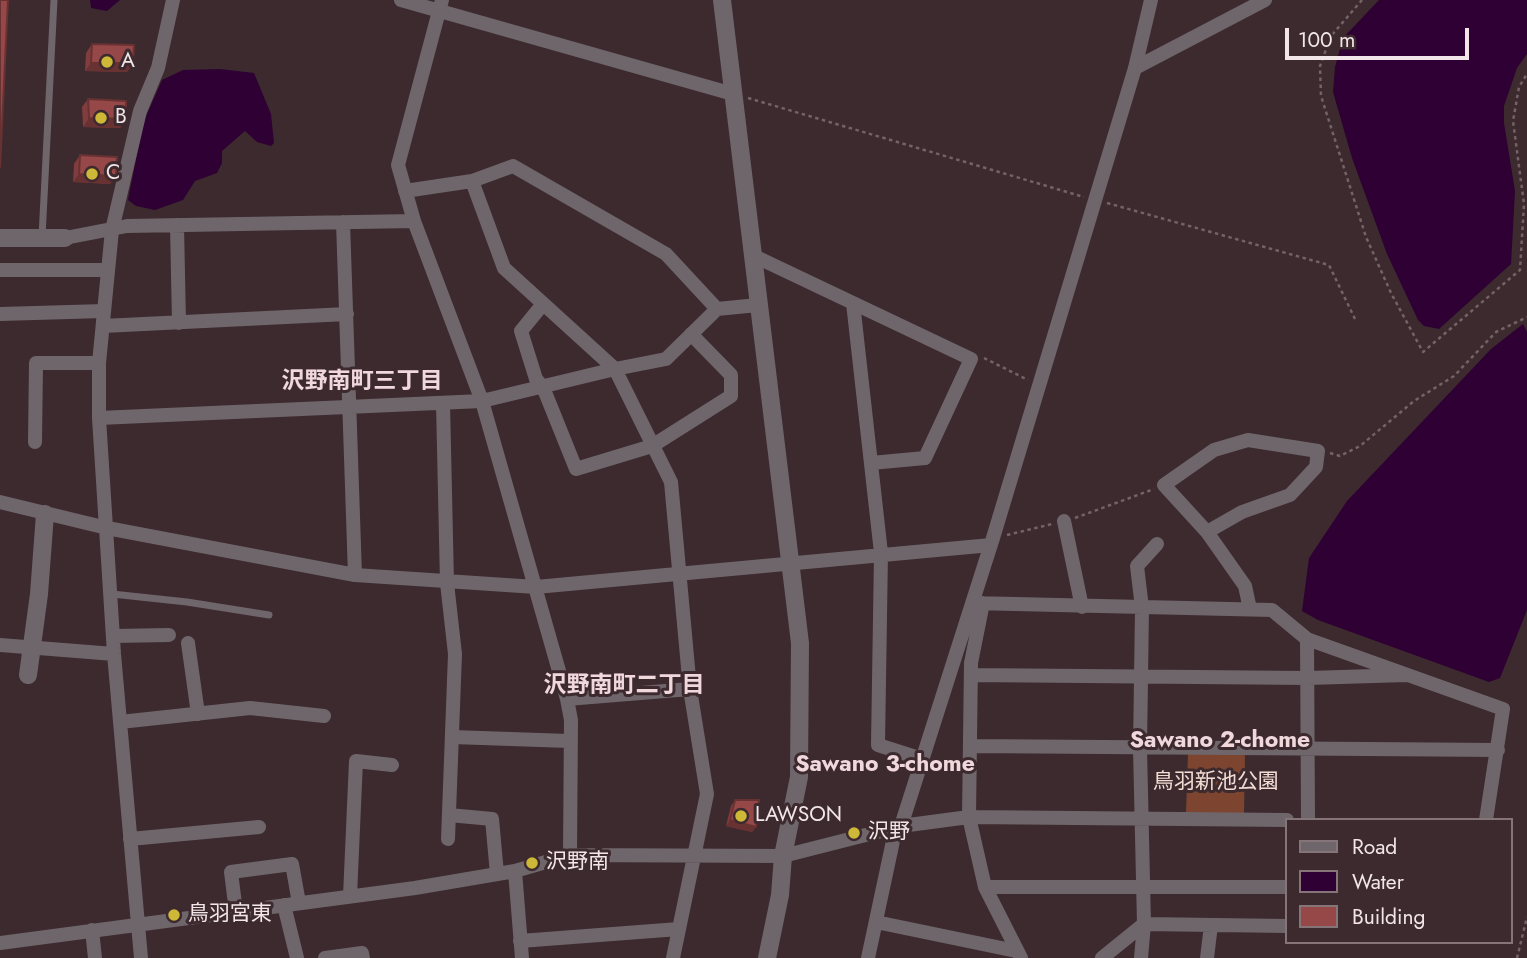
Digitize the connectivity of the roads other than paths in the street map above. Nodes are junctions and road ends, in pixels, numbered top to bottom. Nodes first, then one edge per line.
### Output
1 (54, 0) edge
2 (173, 0) edge
3 (401, 0) edge
4 (722, 0) edge
5 (1151, 0) edge
6 (1265, 0) edge
7 (441, 5) edge
8 (1135, 68) junction
9 (733, 94) junction
10 (472, 180) junction
11 (405, 191) junction
12 (343, 222) junction
13 (414, 222) junction
14 (177, 226) junction
15 (112, 230) junction
16 (0, 238) edge
17 (42, 238) junction
18 (65, 238) joint
19 (752, 255) junction
20 (0, 270) edge
21 (108, 270) junction
22 (853, 303) junction
23 (544, 304) junction
24 (758, 304) junction
25 (717, 309) junction
26 (104, 311) junction
27 (0, 314) edge
28 (347, 314) junction
29 (179, 323) junction
30 (103, 326) junction
31 (691, 334) junction
32 (99, 363) junction
33 (615, 369) junction
34 (543, 387) junction
35 (482, 401) junction
36 (443, 403) junction
37 (350, 406) junction
38 (99, 418) junction
39 (35, 442) dead end
40 (652, 446) junction
41 (871, 463) junction
42 (0, 502) edge
43 (45, 514) junction
44 (1064, 521) road end
45 (107, 528) junction
46 (1207, 532) junction
47 (992, 541) junction
48 (1157, 544) dead end
49 (881, 553) junction
50 (789, 562) junction
51 (679, 572) junction
52 (355, 575) junction
53 (447, 583) junction
54 (536, 587) junction
55 (112, 594) junction
56 (977, 603) junction
57 (1082, 607) junction
58 (1142, 608) junction
59 (1250, 609) junction
60 (270, 615) dead end
61 (169, 635) dead end
62 (114, 636) junction
63 (1307, 639) junction
64 (188, 643) dead end
65 (0, 645) edge
66 (32, 648) junction
67 (114, 654) junction
68 (27, 675) dead end
69 (1407, 675) junction
70 (971, 676) junction
71 (1141, 677) junction
72 (1308, 678) junction
73 (690, 689) junction
74 (567, 699) junction
75 (198, 714) junction
76 (324, 716) dead end
77 (120, 722) junction
78 (452, 737) junction
79 (569, 741) junction
80 (970, 747) junction
81 (1140, 748) junction
82 (1308, 748) junction
83 (1498, 750) junction
84 (922, 759) junction
85 (392, 765) dead end
86 (449, 815) junction
87 (969, 817) junction
88 (1308, 818) edge
89 (1486, 818) edge
90 (1140, 820) junction
91 (1286, 820) edge
92 (901, 826) junction
93 (259, 827) dead end
94 (130, 839) junction
95 (448, 839) dead end
96 (570, 855) junction
97 (783, 856) junction
98 (692, 857) junction
99 (515, 871) junction
100 (498, 874) junction
101 (985, 887) junction
102 (1142, 887) junction
103 (1286, 887) edge
104 (350, 896) junction
105 (291, 904) junction
106 (236, 912) junction
107 (876, 922) junction
108 (138, 924) junction
109 (1144, 924) junction
110 (1211, 925) junction
111 (1286, 926) edge
112 (679, 929) junction
113 (92, 930) junction
114 (520, 941) junction
115 (0, 943) edge
116 (1018, 955) edge
117 (95, 958) edge
118 (142, 958) edge
119 (297, 958) edge
120 (325, 958) edge
121 (363, 958) edge
122 (522, 958) edge
123 (673, 958) edge
124 (767, 958) edge
125 (868, 958) edge
126 (1102, 958) edge
127 (1141, 958) edge
128 (1207, 958) edge

1 - 17 lane
2 - 15 street
3 - 7 street
4 - 9 street
5 - 8 street
6 - 8 street
7 - 9 street
7 - 11 street
8 - 47 street
9 - 19 street
10 - 11 street
10 - 23 street
10 - 25 street
11 - 13 street
12 - 13 street
12 - 14 street
12 - 28 street
13 - 35 street
14 - 15 street
14 - 29 street
15 - 18 street
15 - 21 street
16 - 17 street
17 - 18 street
19 - 22 street
19 - 24 street
20 - 21 street
21 - 26 street
22 - 41 street
22 - 41 street
23 - 33 street
23 - 34 street
24 - 25 street
24 - 50 street
25 - 31 street
26 - 27 street
26 - 30 street
28 - 29 street
28 - 37 street
29 - 30 street
30 - 32 street
31 - 33 street
31 - 40 street
32 - 38 street
32 - 39 street
33 - 34 street
33 - 40 street
34 - 35 street
34 - 40 street
35 - 36 street
35 - 54 street
36 - 37 street
36 - 53 street
37 - 38 street
37 - 52 street
38 - 45 street
40 - 51 street
41 - 49 street
42 - 43 street
43 - 45 street
43 - 66 street
44 - 57 street
45 - 52 street
45 - 55 street
46 - 46 street
46 - 59 street
47 - 49 street
47 - 56 street
48 - 58 street
49 - 50 street
49 - 84 street
50 - 51 street
50 - 97 street
51 - 54 street
51 - 73 street
52 - 53 street
53 - 54 street
53 - 78 street
54 - 74 street
55 - 60 lane
55 - 62 street
56 - 57 street
56 - 70 street
56 - 84 street
57 - 58 street
58 - 59 street
58 - 71 street
59 - 63 street
61 - 62 street
62 - 67 street
63 - 69 street
63 - 72 street
64 - 75 street
65 - 66 street
66 - 67 street
66 - 68 street
67 - 77 street
69 - 72 street
69 - 83 street
70 - 71 street
70 - 80 street
71 - 72 street
71 - 81 street
72 - 82 street
73 - 74 street
73 - 98 street
74 - 79 street
75 - 76 street
75 - 77 street
77 - 94 street
78 - 79 street
78 - 86 street
79 - 96 street
80 - 81 street
80 - 87 street
81 - 82 street
81 - 90 street
82 - 83 street
82 - 88 street
83 - 89 street
84 - 92 street
85 - 104 street
86 - 95 street
86 - 100 street
87 - 90 street
87 - 92 street
87 - 101 street
90 - 91 street
90 - 102 street
92 - 97 street
92 - 107 street
93 - 94 street
94 - 108 street
96 - 98 street
96 - 99 street
97 - 98 street
97 - 124 street
98 - 112 street
99 - 100 street
99 - 114 street
100 - 104 street
101 - 102 street
101 - 116 street
102 - 103 street
102 - 109 street
104 - 105 street
105 - 106 street
105 - 106 street
105 - 119 street
106 - 108 street
107 - 116 street
107 - 125 street
108 - 113 street
108 - 118 street
109 - 110 street
109 - 126 street
109 - 127 street
110 - 111 street
110 - 128 street
112 - 114 street
112 - 123 street
113 - 115 street
113 - 117 street
114 - 122 street
120 - 121 street

